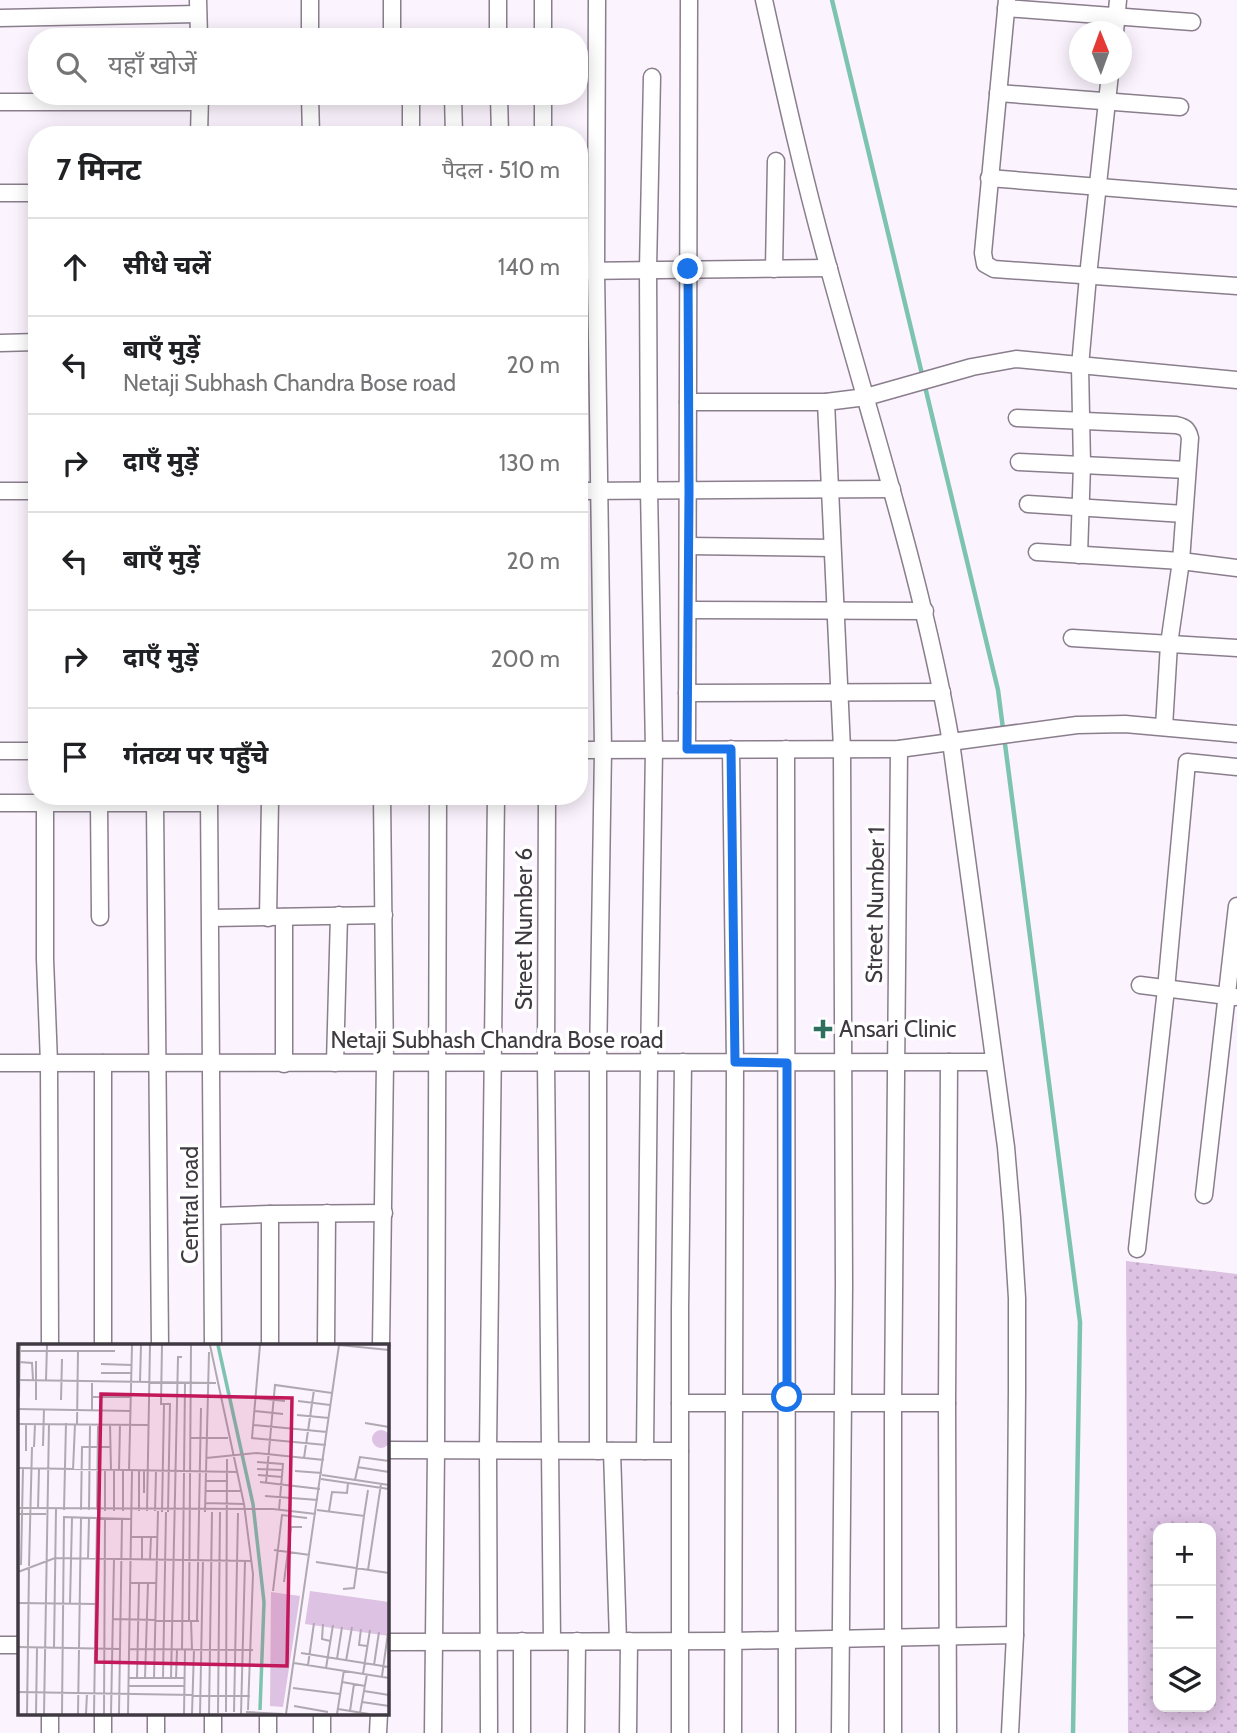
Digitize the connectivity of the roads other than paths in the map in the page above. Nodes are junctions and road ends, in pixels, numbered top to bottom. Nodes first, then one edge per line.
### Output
1 (310, 0) edge
2 (391, 0) edge
3 (498, 0) edge
4 (543, 0) edge
5 (597, 0) edge
6 (689, 0) edge
7 (764, 0) edge
8 (1006, 4) edge
9 (198, 7) edge
10 (1117, 16) edge
11 (0, 18) edge
12 (1192, 22) dead end
13 (199, 28) edge
14 (310, 28) edge
15 (391, 28) edge
16 (498, 28) edge
17 (543, 28) edge
18 (652, 77) dead end
19 (1109, 84) edge
20 (998, 93) junction
21 (1107, 100) junction
22 (28, 102) edge
23 (0, 103) edge
24 (200, 105) edge
25 (310, 105) edge
26 (411, 105) edge
27 (453, 105) edge
28 (499, 105) edge
29 (543, 105) edge
30 (1181, 107) dead end
31 (199, 126) edge
32 (311, 126) edge
33 (411, 126) edge
34 (454, 126) edge
35 (500, 126) edge
36 (543, 126) edge
37 (776, 162) dead end
38 (989, 178) junction
39 (1097, 187) junction
40 (0, 193) edge
41 (28, 193) edge
42 (1237, 198) edge
43 (588, 244) edge
44 (829, 268) junction
45 (648, 269) junction
46 (688, 269) junction
47 (774, 269) junction
48 (588, 271) edge
49 (1087, 276) junction
50 (1237, 286) edge
51 (588, 289) edge
52 (28, 342) edge
53 (0, 344) edge
54 (1080, 366) junction
55 (1237, 380) edge
56 (872, 395) junction
57 (688, 402) junction
58 (826, 402) junction
59 (1017, 418) dead end
60 (1081, 421) junction
61 (1019, 462) dead end
62 (1082, 465) junction
63 (1187, 470) junction
64 (892, 489) junction
65 (649, 490) junction
66 (830, 490) junction
67 (0, 491) edge
68 (28, 491) edge
69 (588, 491) edge
70 (599, 491) junction
71 (689, 491) junction
72 (1028, 504) dead end
73 (1082, 509) junction
74 (1184, 514) junction
75 (688, 546) junction
76 (832, 548) junction
77 (1037, 552) dead end
78 (1079, 555) junction
79 (1181, 561) junction
80 (1237, 568) edge
81 (688, 610) junction
82 (925, 611) junction
83 (835, 612) junction
84 (1072, 638) dead end
85 (1170, 644) junction
86 (1237, 648) edge
87 (942, 692) junction
88 (687, 693) junction
89 (839, 693) junction
90 (1164, 727) junction
91 (1189, 730) junction
92 (1237, 734) edge
93 (951, 742) junction
94 (654, 749) junction
95 (687, 749) junction
96 (731, 749) junction
97 (786, 749) junction
98 (842, 749) junction
99 (899, 749) junction
100 (588, 750) edge
101 (603, 750) junction
102 (0, 751) edge
103 (28, 751) edge
104 (1187, 762) junction
105 (1237, 767) edge
106 (28, 802) edge
107 (0, 803) edge
108 (45, 805) edge
109 (99, 805) edge
110 (155, 805) edge
111 (209, 805) edge
112 (270, 805) edge
113 (383, 805) edge
114 (438, 805) edge
115 (496, 805) edge
116 (547, 805) edge
117 (1237, 906) edge
118 (339, 915) junction
119 (384, 915) junction
120 (100, 917) dead end
121 (211, 918) junction
122 (276, 918) junction
123 (1140, 985) dead end
124 (1166, 989) junction
125 (1232, 997) edge
126 (546, 1062) junction
127 (683, 1062) junction
128 (735, 1062) junction
129 (842, 1062) junction
130 (896, 1062) junction
131 (950, 1062) junction
132 (994, 1062) junction
133 (0, 1063) edge
134 (49, 1063) junction
135 (103, 1063) junction
136 (158, 1063) junction
137 (212, 1063) junction
138 (335, 1063) junction
139 (385, 1063) junction
140 (437, 1063) junction
141 (492, 1063) junction
142 (598, 1063) junction
143 (649, 1063) junction
144 (787, 1063) junction
145 (284, 1064) junction
146 (1204, 1195) dead end
147 (327, 1213) junction
148 (384, 1213) junction
149 (270, 1214) junction
150 (213, 1216) junction
151 (1137, 1249) dead end
152 (50, 1344) edge
153 (103, 1344) edge
154 (160, 1344) edge
155 (214, 1344) edge
156 (270, 1344) edge
157 (326, 1344) edge
158 (381, 1344) edge
159 (947, 1402) junction
160 (680, 1403) junction
161 (734, 1403) junction
162 (787, 1404) junction
163 (843, 1404) junction
164 (893, 1404) junction
165 (388, 1450) edge
166 (436, 1450) junction
167 (488, 1450) junction
168 (550, 1451) junction
169 (605, 1451) junction
170 (645, 1451) junction
171 (680, 1451) junction
172 (1015, 1635) junction
173 (892, 1637) junction
174 (840, 1638) junction
175 (948, 1638) junction
176 (786, 1640) junction
177 (522, 1641) junction
178 (552, 1641) junction
179 (577, 1641) junction
180 (624, 1641) junction
181 (681, 1641) junction
182 (733, 1641) junction
183 (388, 1642) edge
184 (433, 1642) junction
185 (488, 1642) junction
186 (0, 1645) edge
187 (18, 1645) edge
188 (433, 1733) edge
189 (489, 1733) edge
190 (522, 1733) edge
191 (576, 1733) edge
192 (628, 1733) edge
193 (680, 1733) edge
194 (733, 1733) edge
195 (787, 1733) edge
196 (840, 1733) edge
197 (893, 1733) edge
198 (948, 1733) edge
199 (1010, 1733) edge

1 - 14 street
2 - 15 street
3 - 16 street
4 - 17 street
5 - 43 street
6 - 46 street
7 - 44 street
8 - 10 street
8 - 20 street
9 - 11 street
9 - 13 street
10 - 12 street
18 - 45 street
19 - 21 street
20 - 21 street
20 - 38 street
21 - 30 street
21 - 39 street
22 - 23 street
24 - 31 street
25 - 32 street
26 - 33 street
27 - 34 street
28 - 35 street
29 - 36 street
37 - 47 street
38 - 39 street
38 - 49 street
39 - 42 street
39 - 49 street
40 - 41 street
44 - 47 street
44 - 56 street
45 - 46 street
45 - 48 street
45 - 65 street
46 - 47 street
46 - 57 street
49 - 50 street
49 - 54 street
51 - 70 street
52 - 53 street
54 - 55 street
54 - 56 street
54 - 60 street
56 - 58 street
56 - 64 street
57 - 58 street
57 - 71 street
58 - 66 street
59 - 60 street
60 - 62 street
60 - 63 street
61 - 62 street
62 - 63 street
62 - 73 street
63 - 74 street
64 - 66 street
64 - 82 street
65 - 70 street
65 - 71 street
65 - 94 street
66 - 71 street
66 - 76 street
67 - 68 street
69 - 70 street
70 - 101 street
71 - 75 street
72 - 73 street
73 - 74 street
73 - 78 street
74 - 79 street
75 - 76 street
75 - 81 street
76 - 83 street
77 - 78 street
78 - 79 street
79 - 80 street
79 - 85 street
81 - 83 street
81 - 88 street
82 - 83 street
82 - 87 street
83 - 89 street
84 - 85 street
85 - 86 street
85 - 90 street
87 - 89 street
87 - 93 street
88 - 89 street
88 - 95 street
89 - 98 street
90 - 91 street
90 - 93 street
91 - 92 street
91 - 104 street
93 - 99 street
93 - 132 street
94 - 95 street
94 - 101 street
94 - 143 street
95 - 96 street
96 - 97 street
96 - 128 street
97 - 98 street
97 - 144 street
98 - 99 street
98 - 129 street
99 - 130 street, Street Number 1
100 - 101 street
101 - 142 street
102 - 103 street
104 - 105 street
104 - 124 street
106 - 107 street
108 - 134 street
109 - 120 street
110 - 136 street
111 - 121 street, Central road
112 - 122 street
113 - 119 street
114 - 140 street
115 - 141 street
116 - 126 street, Street Number 6
117 - 125 street
118 - 119 street
118 - 122 street
118 - 138 street
119 - 139 street
121 - 122 street
121 - 137 street, Central road
122 - 145 street
123 - 124 street
124 - 125 street
124 - 151 street
125 - 146 street
126 - 141 street, Netaji Subhash Chandra Bose road
126 - 142 street, Netaji Subhash Chandra Bose road
126 - 168 street, Street Number 6
127 - 128 street, Netaji Subhash Chandra Bose road
127 - 143 street, Netaji Subhash Chandra Bose road
127 - 160 street
128 - 144 street, Netaji Subhash Chandra Bose road
128 - 161 street
129 - 130 street, Netaji Subhash Chandra Bose road
129 - 144 street, Netaji Subhash Chandra Bose road
129 - 163 street
130 - 131 street, Netaji Subhash Chandra Bose road
130 - 164 street, Street Number 1
131 - 132 street, Netaji Subhash Chandra Bose road
131 - 159 street
132 - 172 street
133 - 134 street, Netaji Subhash Chandra Bose road
134 - 135 street, Netaji Subhash Chandra Bose road
134 - 152 street
135 - 136 street, Netaji Subhash Chandra Bose road
135 - 153 street
136 - 137 street, Netaji Subhash Chandra Bose road
136 - 154 street
137 - 145 street, Netaji Subhash Chandra Bose road
137 - 150 street, Central road
138 - 139 street, Netaji Subhash Chandra Bose road
138 - 145 street, Netaji Subhash Chandra Bose road
139 - 140 street, Netaji Subhash Chandra Bose road
139 - 148 street
140 - 141 street, Netaji Subhash Chandra Bose road
140 - 166 street
141 - 167 street
142 - 143 street, Netaji Subhash Chandra Bose road
142 - 169 street
143 - 170 street
144 - 162 street
147 - 148 street
147 - 149 street
147 - 157 street
148 - 158 street
149 - 150 street
149 - 156 street
150 - 155 street, Central road
159 - 164 street
159 - 175 street
160 - 161 street
160 - 171 street
161 - 162 street
161 - 182 street
162 - 163 street
162 - 176 street
163 - 164 street
163 - 174 street
164 - 173 street, Street Number 1
165 - 166 street
166 - 167 street
166 - 184 street
167 - 168 street
167 - 185 street
168 - 169 street
168 - 178 street, Street Number 6
169 - 170 street
169 - 180 street
170 - 171 street
171 - 181 street
172 - 175 street
172 - 199 street
173 - 174 street
173 - 175 street
173 - 197 street, Street Number 1
174 - 176 street
174 - 196 street
175 - 198 street
176 - 182 street
176 - 195 street
177 - 178 street
177 - 185 street
177 - 190 street
178 - 179 street
179 - 180 street
179 - 191 street
180 - 181 street
180 - 192 street
181 - 182 street
181 - 193 street
182 - 194 street
183 - 184 street
184 - 185 street
184 - 188 street
185 - 189 street
186 - 187 street

